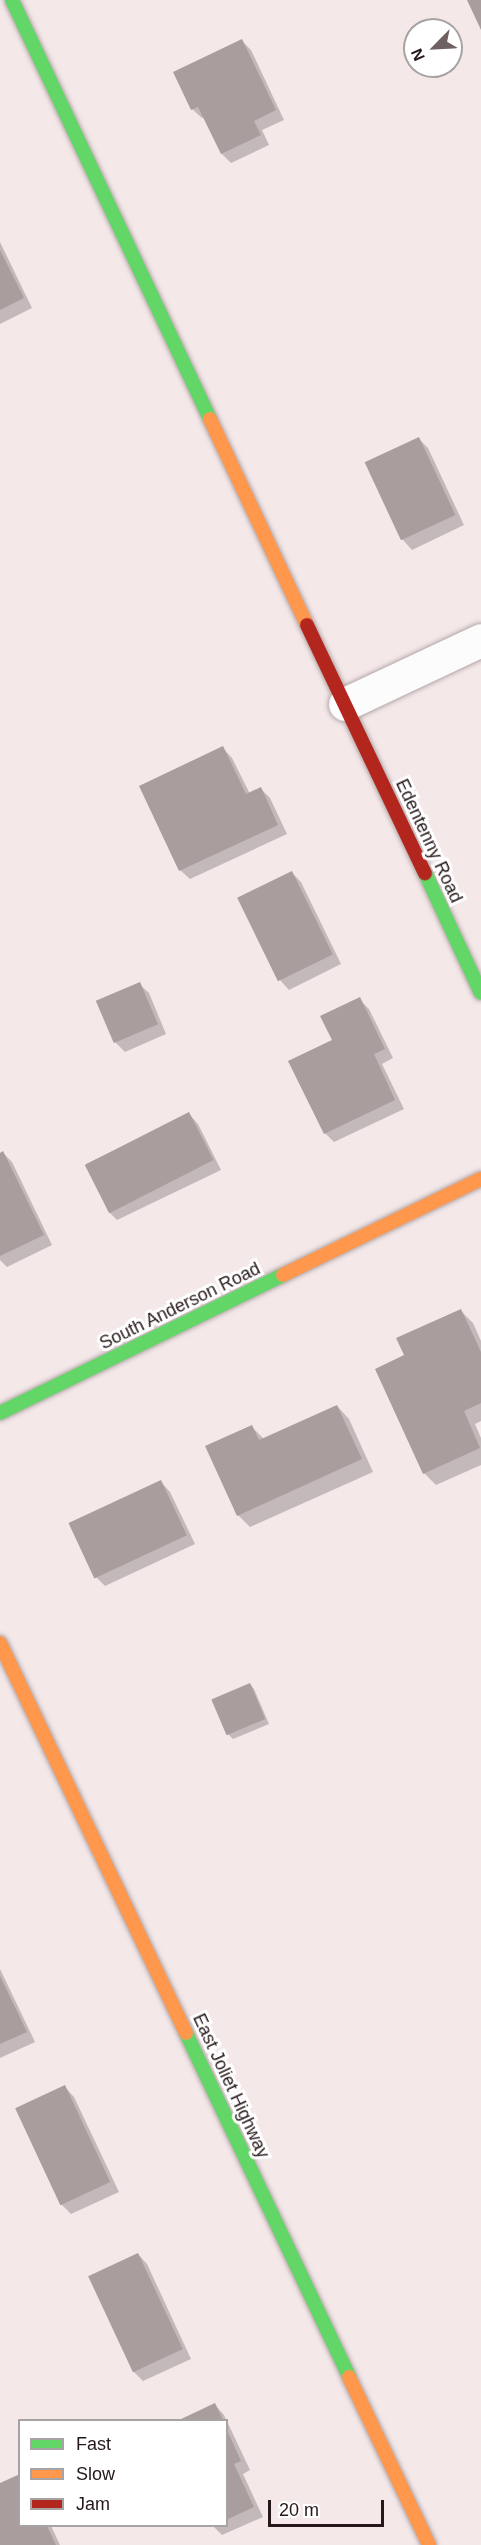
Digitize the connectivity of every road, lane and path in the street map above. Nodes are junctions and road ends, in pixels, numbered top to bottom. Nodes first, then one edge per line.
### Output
1 (12, 0) edge
2 (481, 640) edge
3 (345, 704) junction
4 (481, 993) edge
5 (481, 1179) edge
6 (0, 1413) edge
7 (0, 1643) edge
8 (429, 2545) edge

1 - 3 street, Edentenny Road
2 - 3 street
3 - 4 street, Edentenny Road
5 - 6 street, South Anderson Road
7 - 8 street, East Joliet Highway

